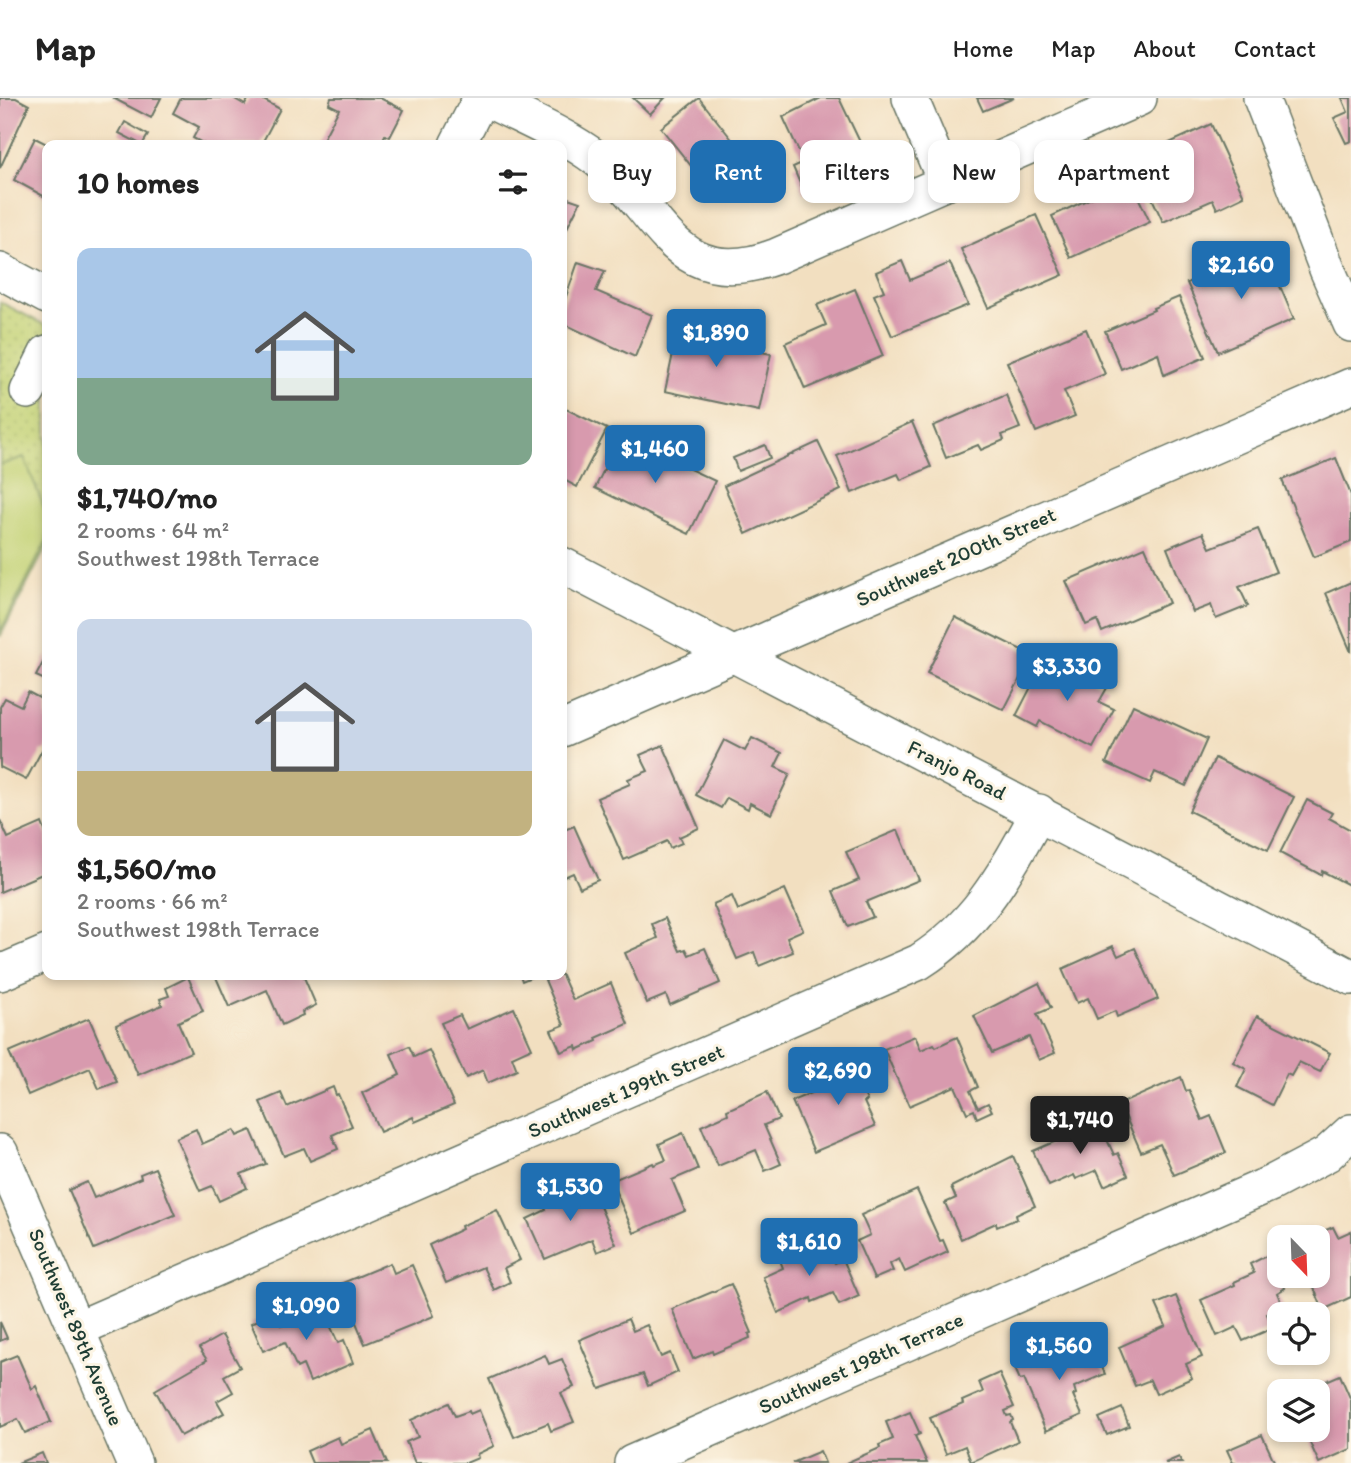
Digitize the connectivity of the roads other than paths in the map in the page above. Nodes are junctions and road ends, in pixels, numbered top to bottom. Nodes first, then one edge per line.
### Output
1 (483, 98) edge
2 (910, 98) edge
3 (1139, 98) edge
4 (1261, 98) edge
5 (460, 140) edge
6 (561, 140) edge
7 (928, 140) edge
8 (567, 143) edge
9 (1020, 150) edge
10 (928, 191) edge
11 (0, 271) edge
12 (42, 293) edge
13 (1351, 324) edge
14 (42, 363) edge
15 (1351, 386) edge
16 (28, 391) dead end
17 (567, 568) edge
18 (734, 655) junction
19 (567, 727) edge
20 (1039, 813) junction
21 (42, 955) edge
22 (0, 973) edge
23 (1351, 976) edge
24 (1351, 1132) edge
25 (0, 1152) edge
26 (77, 1329) junction
27 (134, 1463) edge
28 (632, 1463) edge

1 - 5 street
1 - 6 street
2 - 7 street
3 - 9 street
4 - 13 street
8 - 10 street
11 - 12 street
14 - 16 street
15 - 18 street, Southwest 200th Street
17 - 18 street, Franjo Road
18 - 19 street, Southwest 200th Street
18 - 20 street, Franjo Road
20 - 23 street, Franjo Road
20 - 26 street, Southwest 199th Street
21 - 22 street
24 - 28 street, Southwest 198th Terrace
25 - 26 street, Southwest 89th Avenue
26 - 27 street, Southwest 89th Avenue

